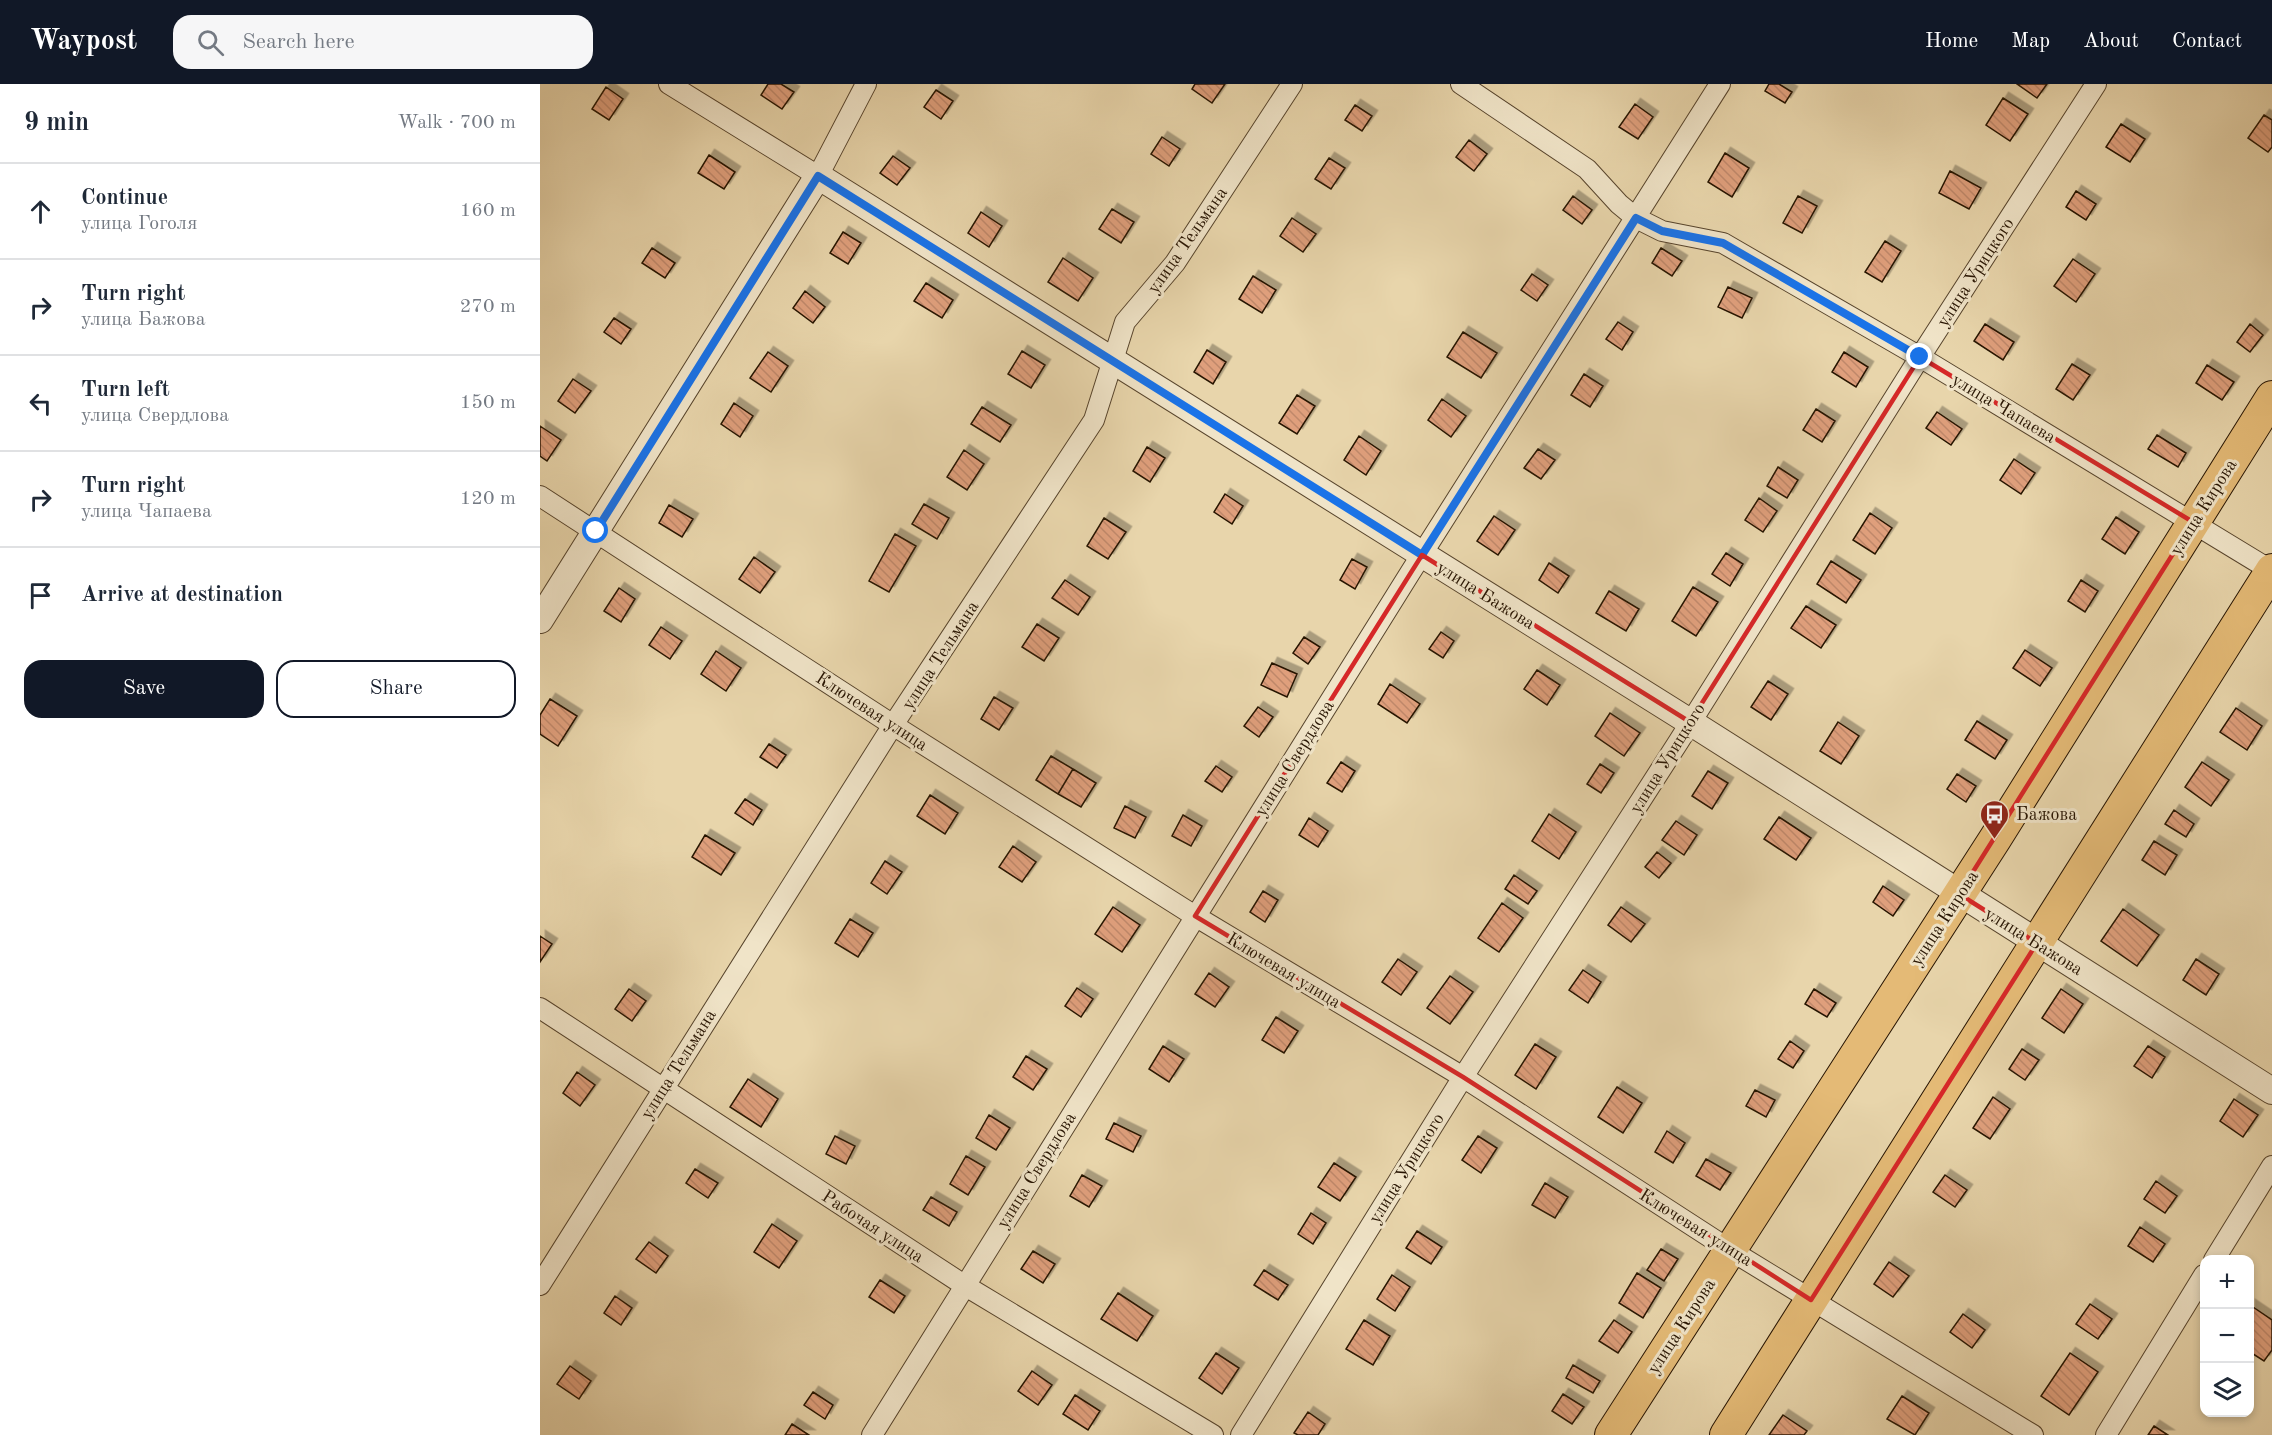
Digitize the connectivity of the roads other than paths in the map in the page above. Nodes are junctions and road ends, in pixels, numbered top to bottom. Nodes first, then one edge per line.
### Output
1 (669, 84) edge
2 (866, 84) edge
3 (1292, 84) edge
4 (1461, 84) edge
5 (1720, 84) edge
6 (2096, 84) edge
7 (818, 176) junction
8 (1636, 218) junction
9 (1920, 357) junction
10 (1112, 362) junction
11 (2272, 397) edge
12 (540, 496) edge
13 (2193, 522) junction
14 (596, 531) junction
15 (1422, 555) junction
16 (2272, 571) edge
17 (540, 620) edge
18 (1690, 722) junction
19 (893, 725) junction
20 (1959, 894) junction
21 (1195, 916) junction
22 (2037, 943) junction
23 (540, 1008) edge
24 (1463, 1077) junction
25 (662, 1088) junction
26 (2272, 1091) edge
27 (2272, 1166) edge
28 (1730, 1250) junction
29 (2217, 1255) edge
30 (2200, 1283) edge
31 (540, 1285) edge
32 (964, 1286) junction
33 (1811, 1300) junction
34 (872, 1435) edge
35 (1213, 1435) edge
36 (1241, 1435) edge
37 (1611, 1435) edge
38 (1726, 1435) edge
39 (2033, 1435) edge
40 (2106, 1435) edge

1 - 7 street, улица Бажова
2 - 7 street
3 - 10 street, улица Тельмана
4 - 8 street, улица Чапаева
5 - 8 street, улица Свердлова
6 - 9 street, улица Урицкого
7 - 10 street, улица Бажова
7 - 14 street
8 - 9 street, улица Чапаева
8 - 15 street, улица Свердлова
9 - 13 street, улица Чапаева
9 - 18 street, улица Урицкого
10 - 15 street, улица Бажова
10 - 19 street, улица Тельмана
11 - 13 main road, улица Кирова
12 - 14 street, Ключевая улица
13 - 16 street, улица Чапаева
13 - 20 main road, улица Кирова
14 - 17 street
14 - 19 street, Ключевая улица
15 - 18 street, улица Бажова
15 - 21 street, улица Свердлова
16 - 22 main road
18 - 20 street, улица Бажова
18 - 24 street, улица Урицкого
19 - 21 street, Ключевая улица
19 - 25 street, улица Тельмана
20 - 22 street, улица Бажова
20 - 28 main road, улица Кирова
21 - 24 street, Ключевая улица
21 - 32 street, улица Свердлова
22 - 26 street, улица Бажова
22 - 33 main road
23 - 25 street, Рабочая улица
24 - 28 street, Ключевая улица
24 - 36 street, улица Урицкого
25 - 31 street, улица Тельмана
25 - 32 street, Рабочая улица
27 - 29 street
28 - 33 street, Ключевая улица
28 - 37 main road, улица Кирова
30 - 40 street
32 - 34 street, улица Свердлова
32 - 35 street, Рабочая улица
33 - 38 main road
33 - 39 street, Ключевая улица

